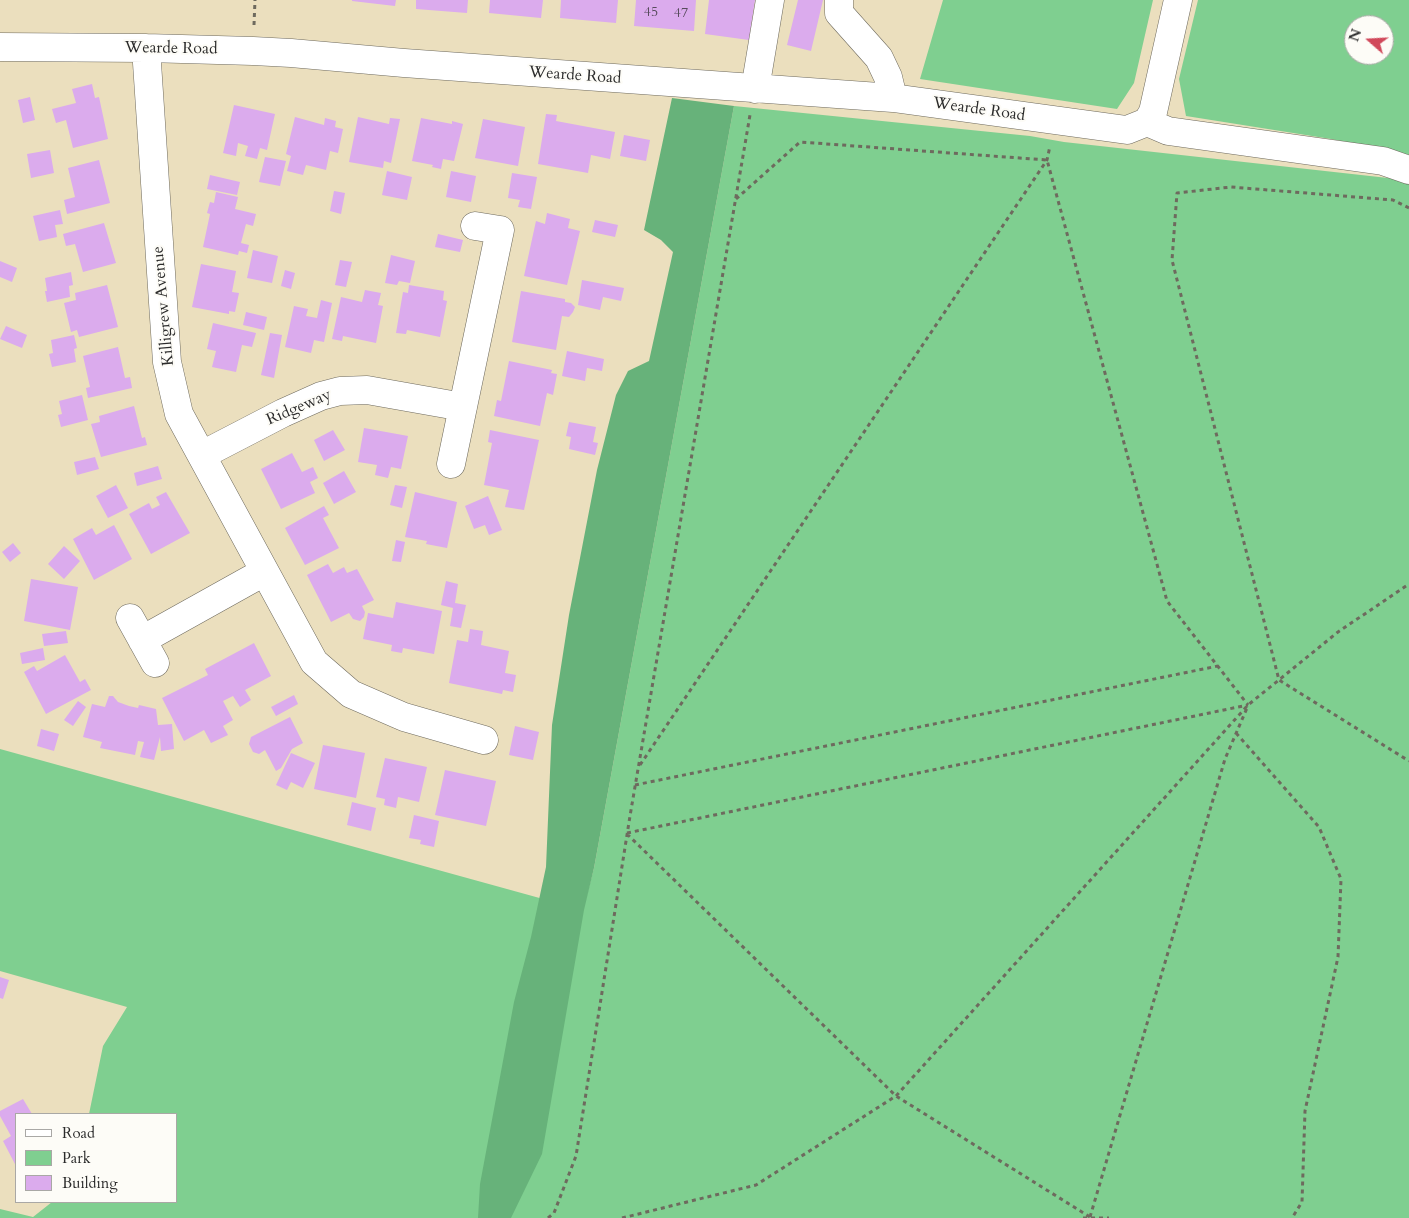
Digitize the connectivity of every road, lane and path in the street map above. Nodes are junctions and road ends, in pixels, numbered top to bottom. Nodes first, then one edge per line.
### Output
1 (770, 0) edge
2 (838, 0) edge
3 (1178, 0) edge
4 (0, 47) edge
5 (146, 48) junction
6 (754, 88) junction
7 (893, 98) junction
8 (1056, 120) junction
9 (1148, 122) junction
10 (1047, 160) junction
11 (1409, 170) edge
12 (736, 199) junction
13 (1409, 208) edge
14 (476, 226) dead end
15 (463, 407) junction
16 (202, 455) junction
17 (451, 464) dead end
18 (264, 572) junction
19 (1409, 584) edge
20 (142, 640) dead end
21 (1218, 666) junction
22 (1279, 680) junction
23 (1248, 705) junction
24 (1236, 733) junction
25 (484, 740) dead end
26 (1409, 761) edge
27 (638, 768) junction
28 (635, 785) junction
29 (627, 833) junction
30 (896, 1096) junction
31 (548, 1218) edge
32 (622, 1218) edge
33 (1083, 1218) edge
34 (1090, 1218) edge
35 (1109, 1218) edge
36 (1292, 1218) edge

1 - 6 street
2 - 7 street
3 - 9 street
4 - 5 street, Wearde Road
5 - 6 street, Wearde Road
5 - 16 street, Killigrew Avenue
6 - 7 street, Wearde Road
6 - 12 path
7 - 8 street, Wearde Road
8 - 9 street, Wearde Road
8 - 10 path
9 - 11 street
10 - 12 path
10 - 21 path
10 - 27 path
12 - 27 path
13 - 22 path
14 - 15 street
15 - 16 street, Ridgeway
15 - 17 street
16 - 18 street, Killigrew Avenue
18 - 20 street
18 - 25 street, Killigrew Avenue
19 - 22 path
21 - 23 path
21 - 28 path
22 - 23 path
22 - 26 path
23 - 24 path
23 - 29 path
23 - 30 path
24 - 34 path
24 - 36 path
27 - 28 path
28 - 29 path
29 - 30 path
29 - 31 path
30 - 32 path
30 - 34 path
33 - 34 path
34 - 35 path

